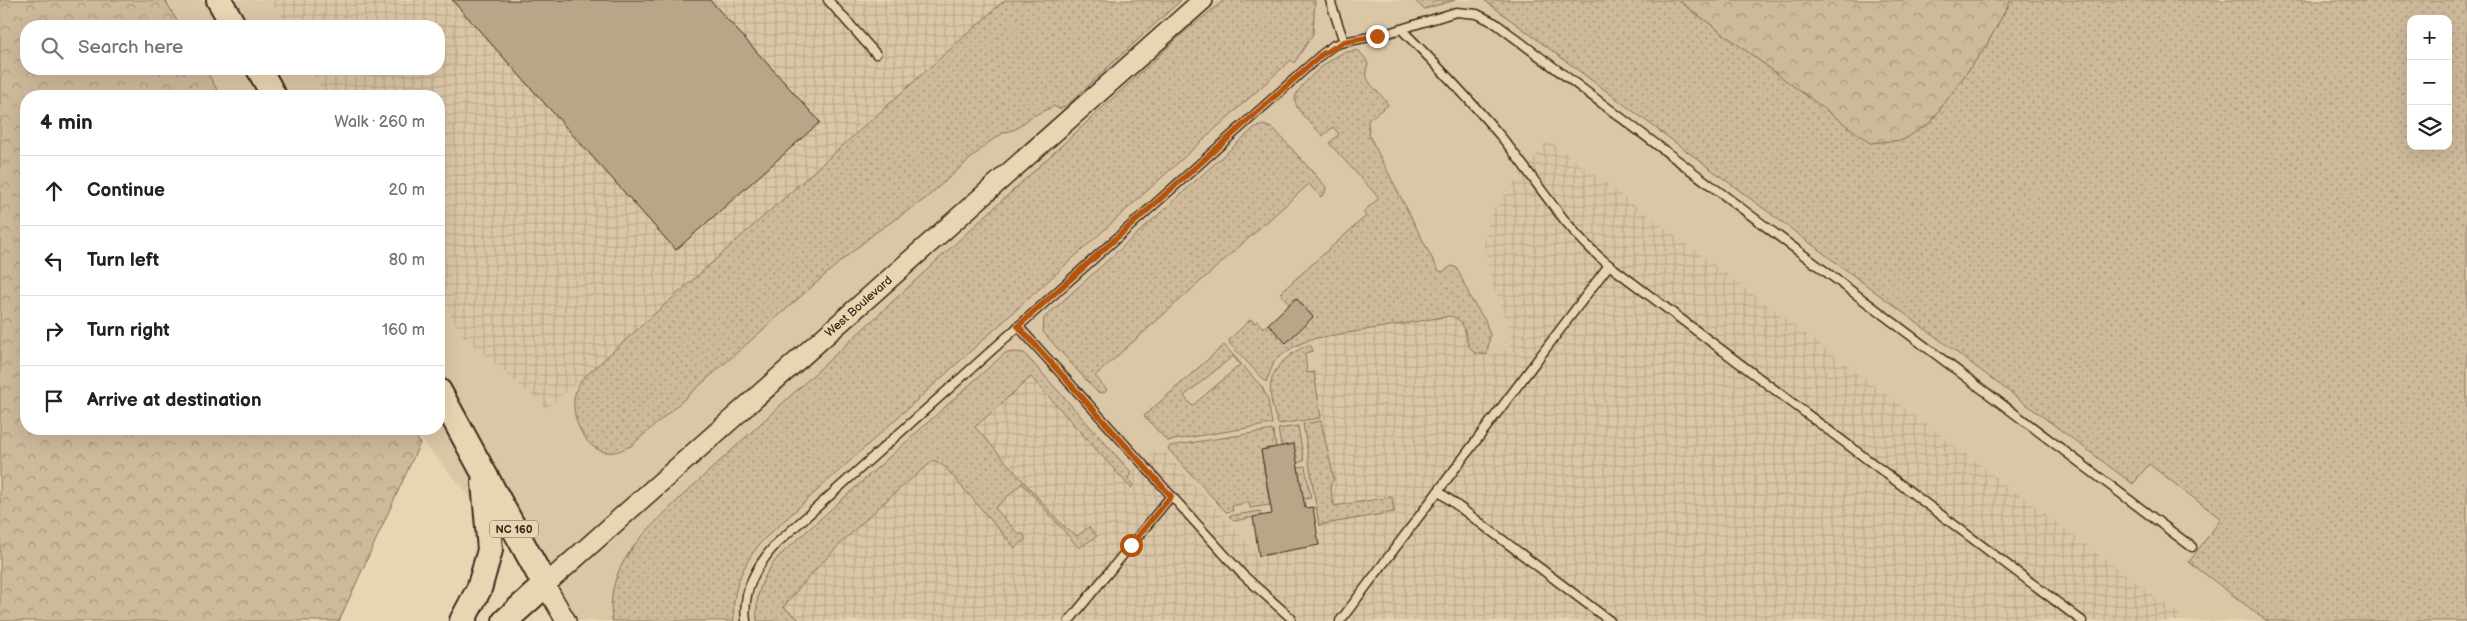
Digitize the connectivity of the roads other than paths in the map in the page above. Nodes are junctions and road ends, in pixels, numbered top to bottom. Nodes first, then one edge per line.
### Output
1 (219, 0) edge
2 (828, 0) edge
3 (1203, 0) edge
4 (1330, 0) edge
5 (231, 20) edge
6 (1402, 30) junction
7 (1344, 42) junction
8 (876, 54) dead end
9 (262, 75) edge
10 (270, 90) edge
11 (1609, 265) junction
12 (1018, 326) junction
13 (445, 402) edge
14 (483, 472) junction
15 (1438, 491) junction
16 (1171, 496) junction
17 (2192, 547) dead end
18 (545, 585) junction
19 (1291, 620) edge
20 (462, 621) edge
21 (505, 621) edge
22 (566, 621) edge
23 (746, 621) edge
24 (1069, 621) edge
25 (1340, 621) edge
26 (1610, 621) edge
27 (2082, 621) edge

1 - 5 main road
2 - 8 lane
3 - 18 street, West Boulevard
4 - 7 lane
6 - 7 lane
6 - 11 lane
6 - 17 lane
7 - 12 lane
9 - 10 main road
11 - 15 lane
11 - 27 lane
12 - 16 lane
12 - 23 lane
13 - 14 main road, NC 160
14 - 18 main road, NC 160
14 - 20 main road
15 - 25 lane
15 - 26 lane
16 - 19 lane
16 - 24 lane
18 - 21 main road
18 - 22 street

